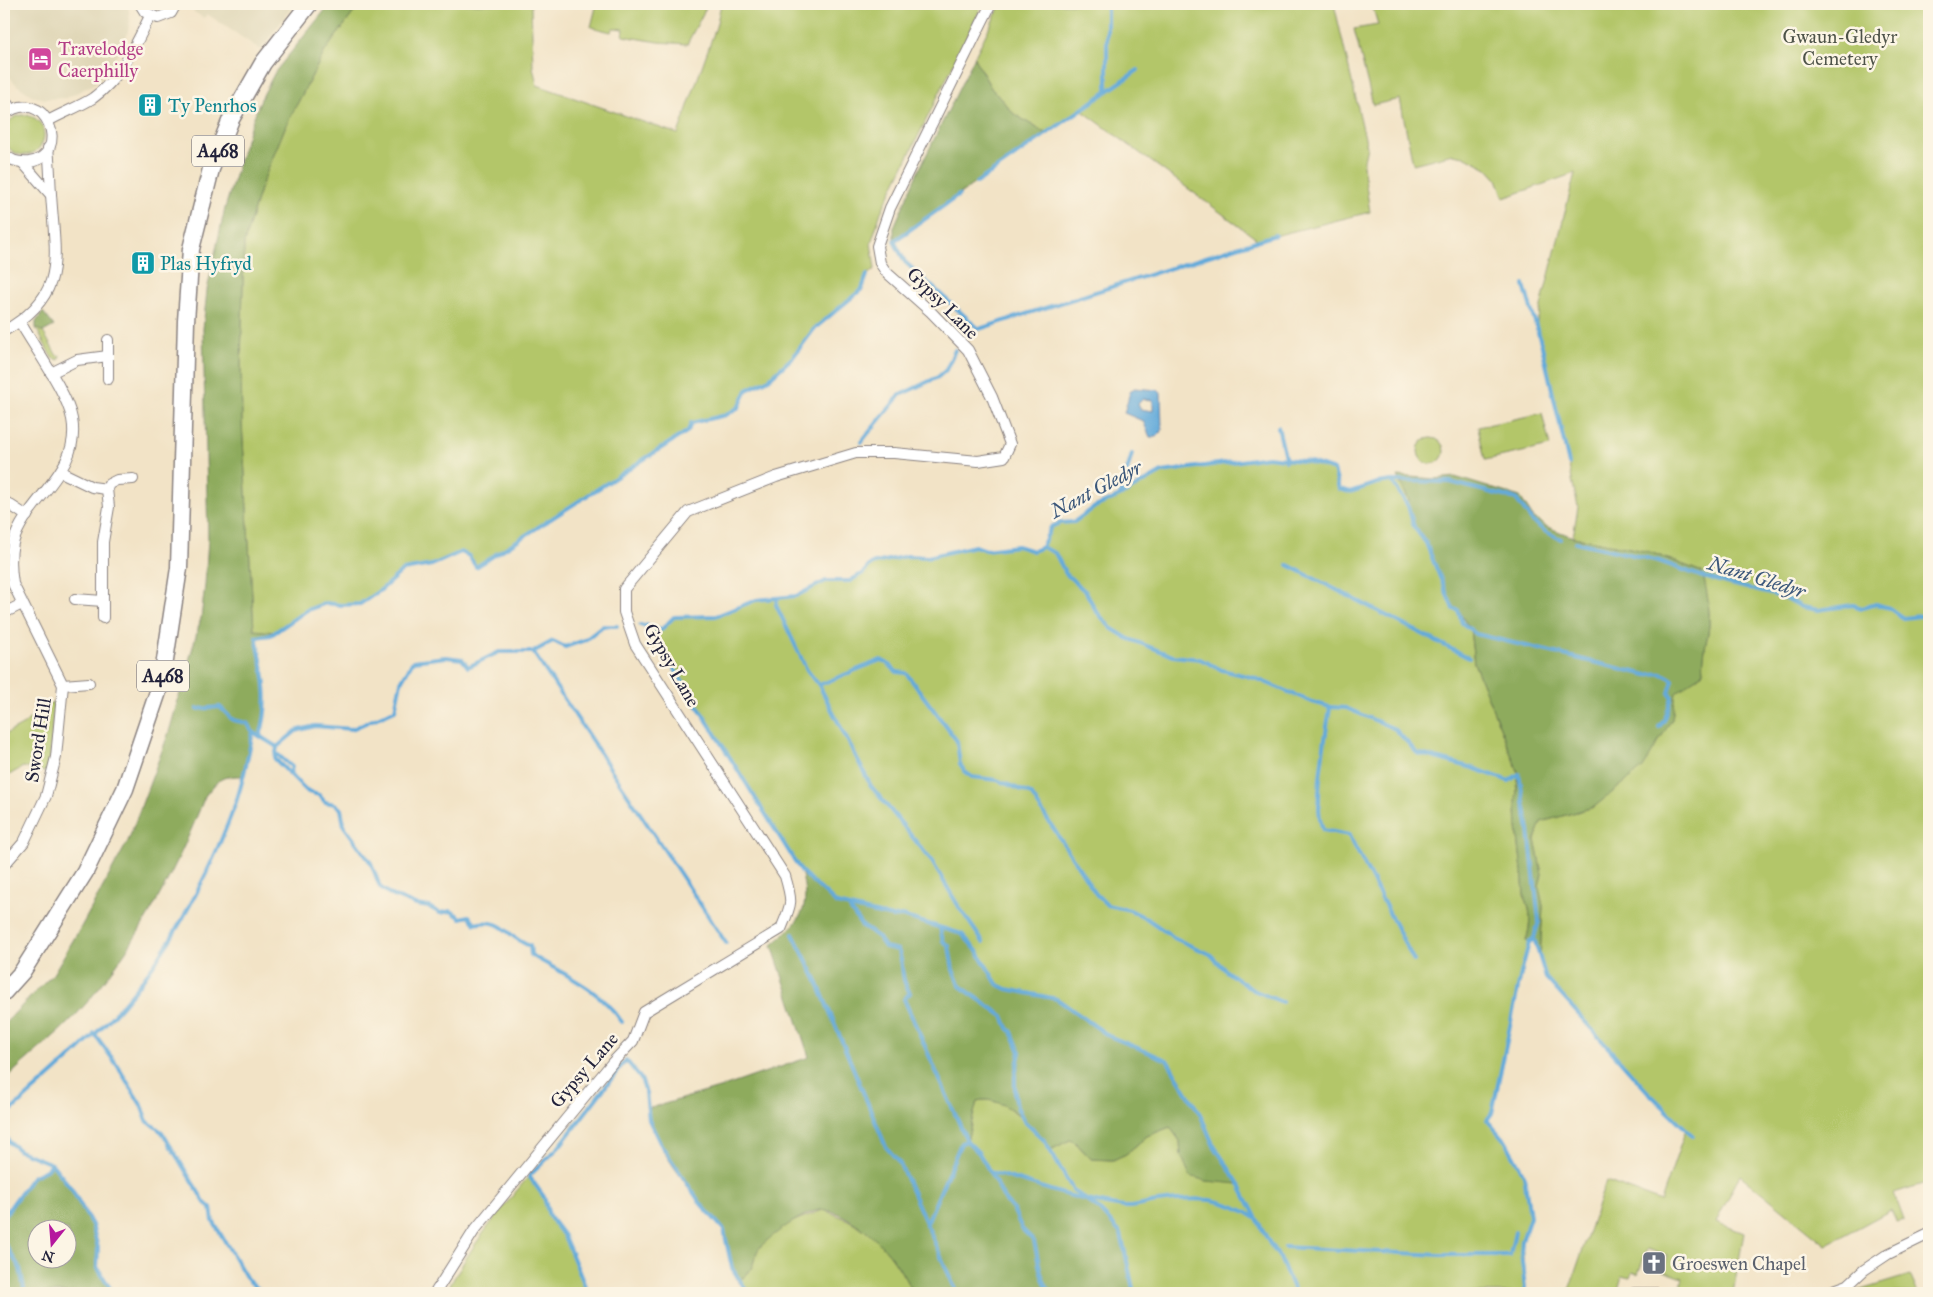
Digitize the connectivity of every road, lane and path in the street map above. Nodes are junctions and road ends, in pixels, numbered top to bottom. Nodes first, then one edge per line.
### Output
1 (140, 4) edge
2 (176, 4) edge
3 (309, 4) edge
4 (991, 4) edge
5 (150, 16) junction
6 (4, 98) edge
7 (7, 112) edge
8 (48, 121) junction
9 (48, 148) junction
10 (4, 154) edge
11 (23, 163) junction
12 (50, 195) junction
13 (20, 322) junction
14 (4, 331) edge
15 (108, 340) dead end
16 (108, 356) junction
17 (50, 373) junction
18 (108, 379) dead end
19 (61, 472) junction
20 (133, 479) dead end
21 (106, 489) junction
22 (4, 501) edge
23 (27, 516) junction
24 (75, 599) dead end
25 (103, 601) junction
26 (22, 604) junction
27 (4, 613) edge
28 (103, 618) dead end
29 (89, 683) dead end
30 (63, 685) junction
31 (4, 865) edge
32 (4, 992) edge
33 (1929, 1234) edge
34 (435, 1293) edge
35 (1634, 1293) edge
36 (1682, 1293) edge
37 (1826, 1293) edge

1 - 5 street
2 - 5 street
3 - 32 main road, A468
4 - 34 street, Gypsy Lane
5 - 8 street
6 - 7 street
7 - 8 street
8 - 9 street
9 - 11 street
9 - 12 street
10 - 11 street
11 - 12 street
12 - 13 street
13 - 14 street
13 - 17 street
15 - 16 street
16 - 17 street
16 - 18 street
17 - 19 street
19 - 21 street
19 - 23 street
20 - 21 street
21 - 25 street
22 - 23 street
23 - 26 street, Sword Hill
24 - 25 street
25 - 28 street
26 - 27 street
26 - 30 street, Sword Hill
29 - 30 street
30 - 31 street, Sword Hill
33 - 37 street
35 - 36 street

